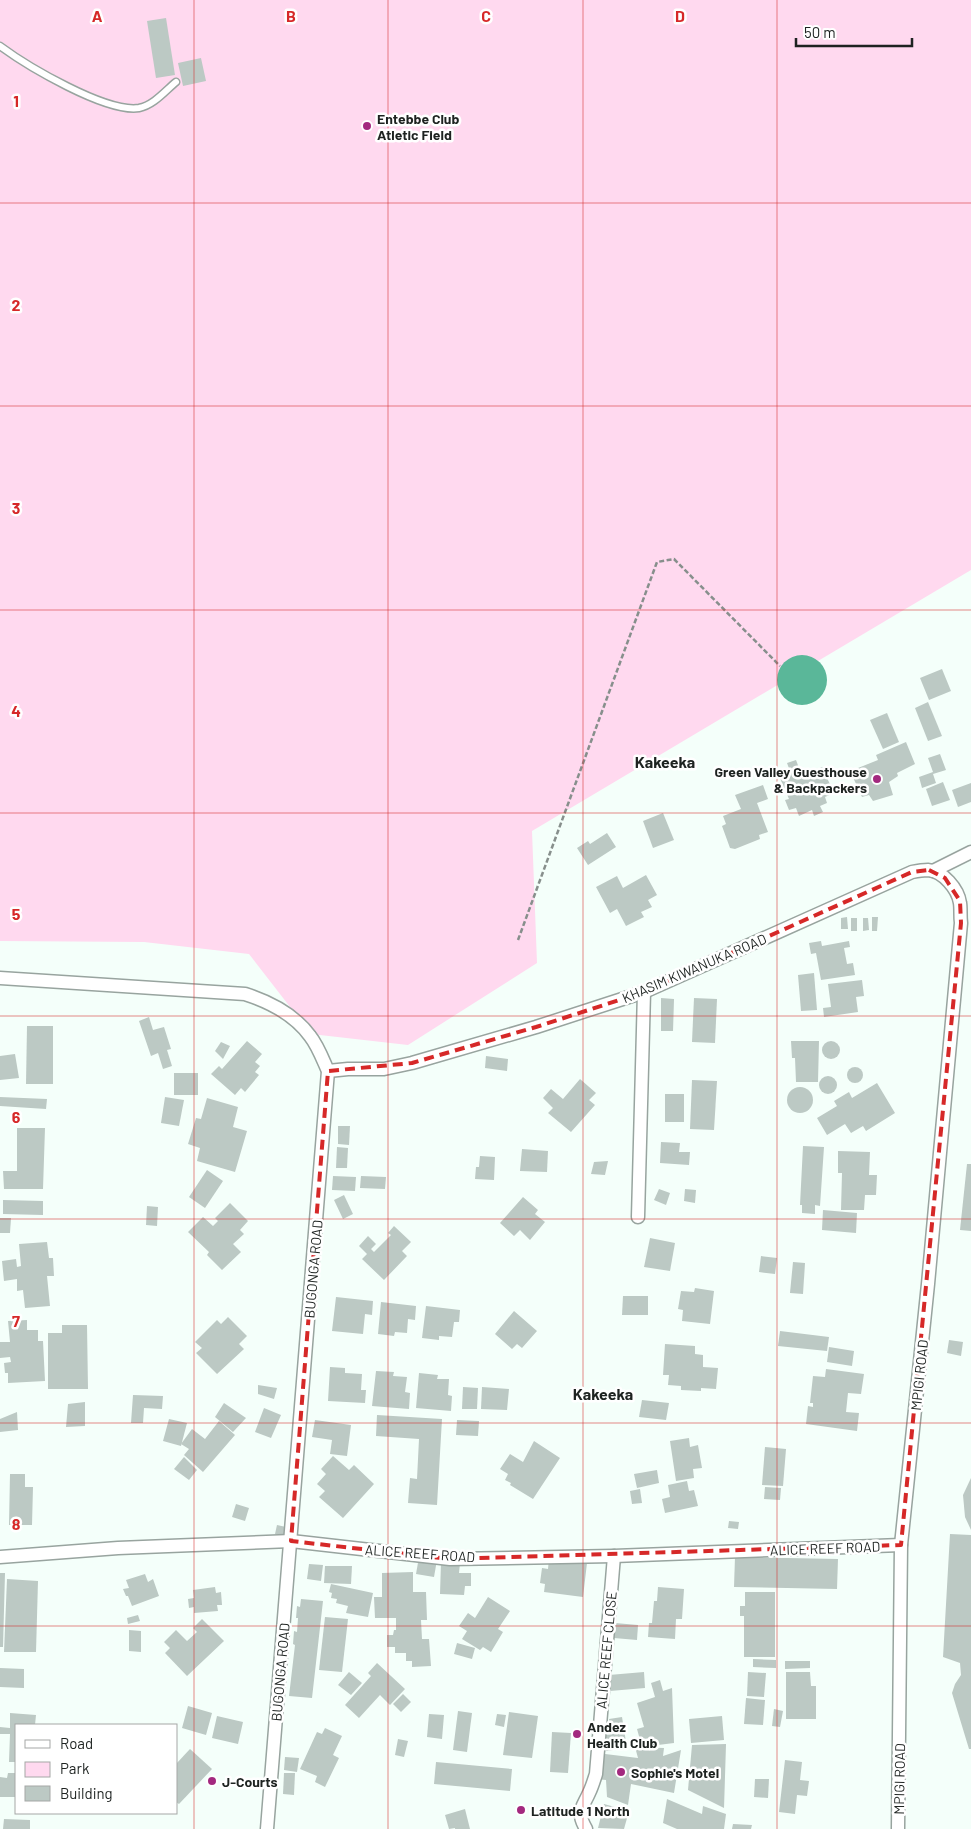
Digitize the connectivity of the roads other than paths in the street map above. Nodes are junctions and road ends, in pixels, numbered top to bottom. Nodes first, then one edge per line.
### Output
1 (0, 46) edge
2 (176, 82) dead end
3 (971, 852) edge
4 (933, 872) junction
5 (0, 978) edge
6 (644, 992) junction
7 (328, 1071) junction
8 (638, 1217) dead end
9 (291, 1541) junction
10 (901, 1545) junction
11 (614, 1556) junction
12 (0, 1557) edge
13 (267, 1829) edge
14 (586, 1829) edge
15 (898, 1829) edge

1 - 2 lane
3 - 4 street
4 - 6 street, KHASIM KIWANUKA ROAD
4 - 10 street, MPIGI ROAD
5 - 7 street
6 - 7 street, KHASIM KIWANUKA ROAD
6 - 8 street
7 - 9 street, BUGONGA ROAD
9 - 11 street, ALICE REEF ROAD
9 - 12 street, ALICE REEF ROAD
9 - 13 street, BUGONGA ROAD
10 - 11 street, ALICE REEF ROAD
10 - 15 street, MPIGI ROAD
11 - 14 street, ALICE REEF CLOSE

